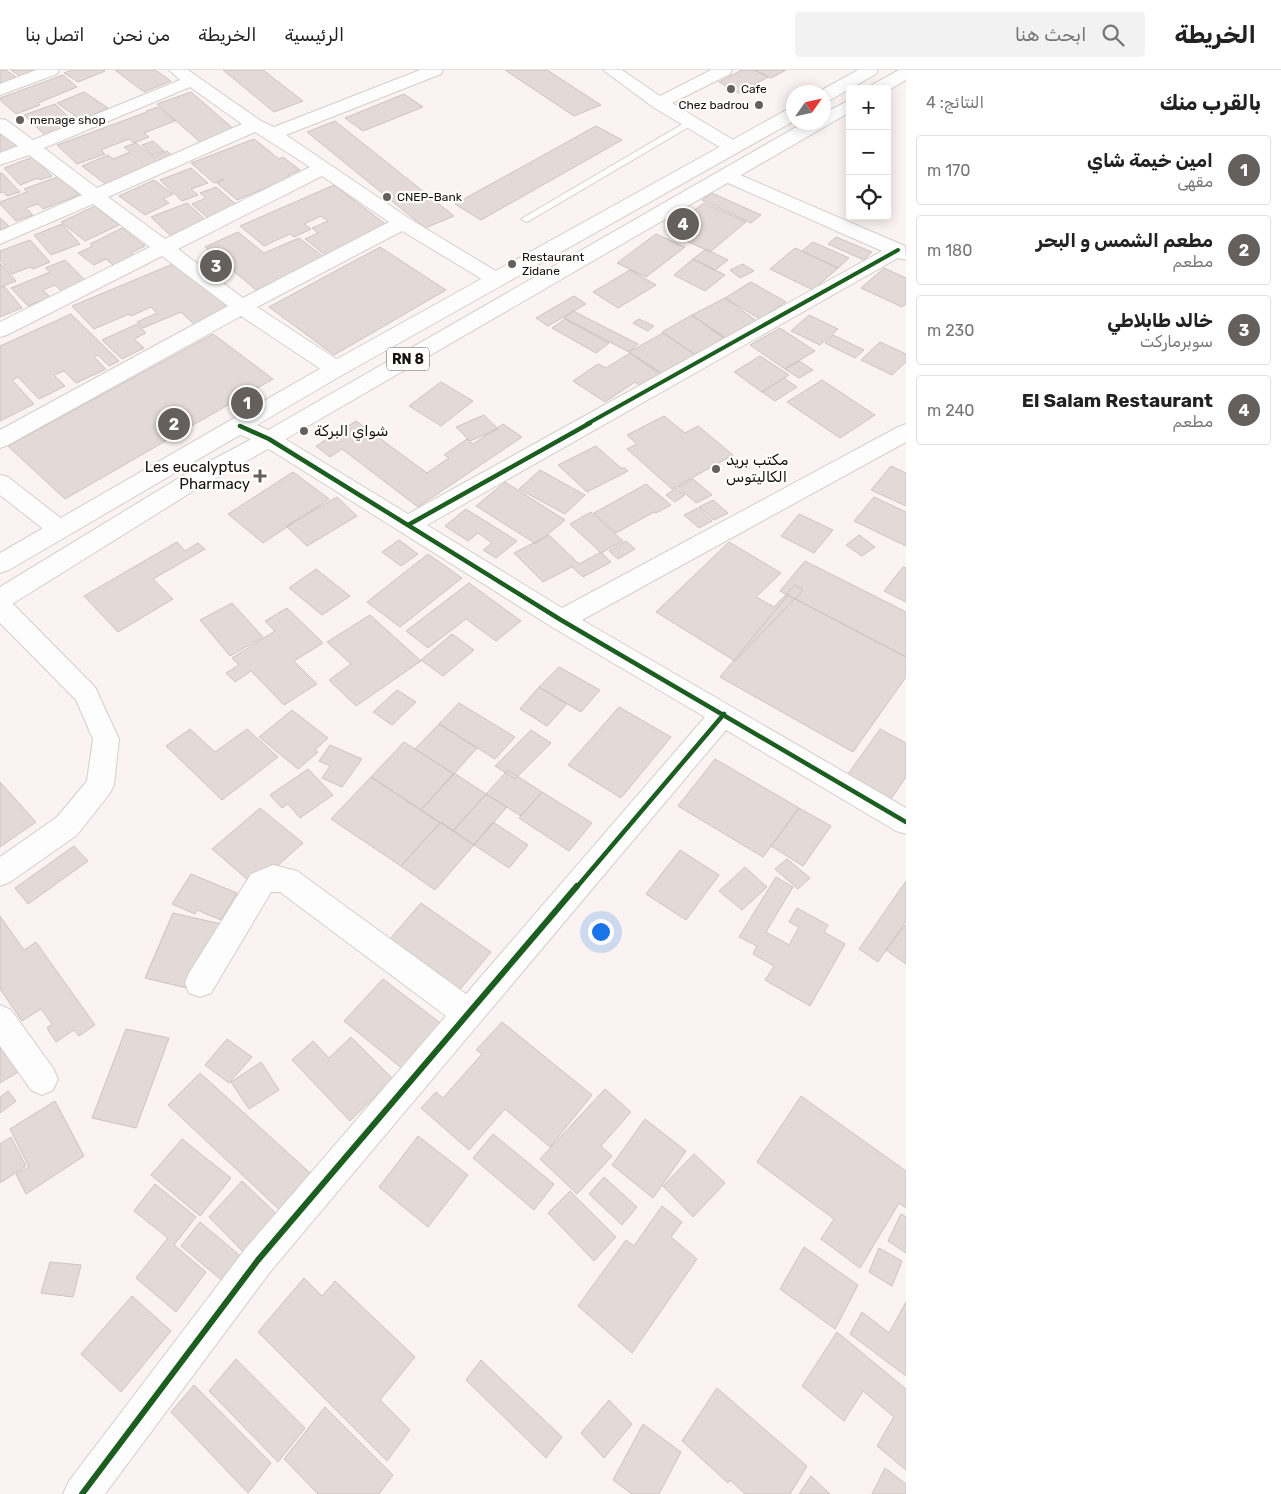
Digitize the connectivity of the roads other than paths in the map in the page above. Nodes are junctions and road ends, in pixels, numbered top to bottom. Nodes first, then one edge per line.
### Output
1 (51, 70) edge
2 (435, 70) edge
3 (611, 70) edge
4 (724, 70) edge
5 (870, 70) edge
6 (906, 73) edge
7 (184, 75) edge
8 (885, 85) edge
9 (0, 90) edge
10 (831, 92) edge
11 (659, 103) junction
12 (846, 107) edge
13 (831, 116) edge
14 (786, 117) edge
15 (691, 122) junction
16 (0, 124) edge
17 (255, 125) junction
18 (805, 130) edge
19 (273, 134) junction
20 (30, 147) junction
21 (732, 147) junction
22 (0, 160) edge
23 (323, 168) junction
24 (726, 175) junction
25 (95, 195) junction
26 (526, 219) dead end
27 (403, 223) junction
28 (0, 238) edge
29 (164, 247) junction
30 (902, 252) edge
31 (497, 280) junction
32 (242, 307) junction
33 (0, 330) edge
34 (336, 368) junction
35 (240, 426) junction
36 (906, 432) edge
37 (269, 439) junction
38 (0, 440) edge
39 (0, 483) edge
40 (408, 525) junction
41 (59, 529) junction
42 (0, 564) edge
43 (0, 599) edge
44 (0, 607) edge
45 (561, 620) junction
46 (724, 714) junction
47 (906, 822) edge
48 (0, 873) edge
49 (200, 983) dead end
50 (468, 1014) junction
51 (0, 1020) edge
52 (42, 1078) dead end
53 (82, 1494) edge

1 - 9 street
2 - 19 street
3 - 11 street
4 - 11 street
5 - 10 street
6 - 8 street
7 - 17 street
7 - 20 street
11 - 15 street
12 - 13 street
14 - 21 street, RN 8
15 - 21 street
15 - 26 lane
16 - 20 street
17 - 19 street
17 - 25 street
18 - 24 street, RN 8
19 - 23 street
20 - 22 street
20 - 25 street
21 - 31 street, RN 8
23 - 27 street
23 - 29 street
24 - 30 street
24 - 37 street, RN 8
25 - 28 street
25 - 29 street
27 - 31 street
27 - 32 street
29 - 32 street
29 - 33 street
30 - 40 street
31 - 34 street, RN 8
32 - 34 street
32 - 38 street
34 - 35 street, RN 8
35 - 37 street
35 - 41 street, RN 8
36 - 45 street
37 - 40 street
37 - 43 street, RN 8
39 - 41 street
40 - 45 street
41 - 42 street, RN 8
44 - 48 street
45 - 46 street
46 - 47 street
46 - 50 street
49 - 50 street
50 - 53 street
51 - 52 street

